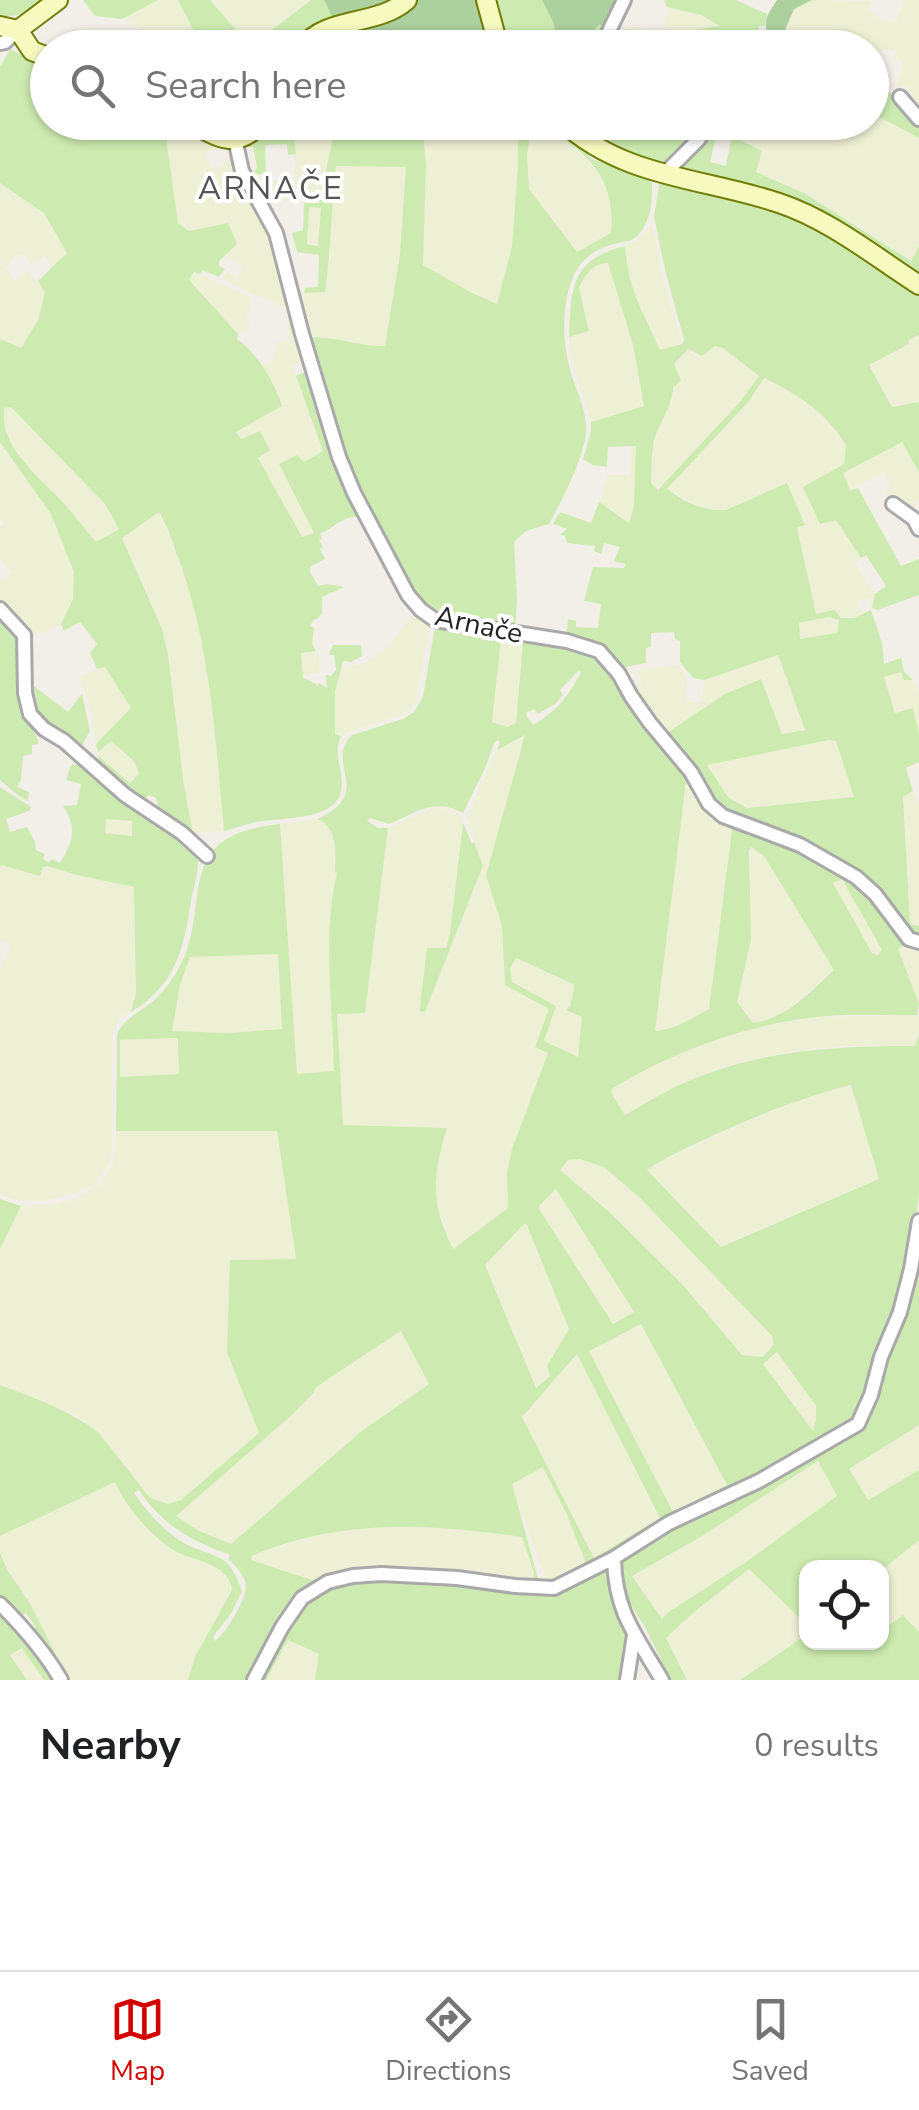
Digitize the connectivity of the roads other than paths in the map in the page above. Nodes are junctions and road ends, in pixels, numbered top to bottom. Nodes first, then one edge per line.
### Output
1 (58, 0) edge
2 (406, 0) edge
3 (486, 0) edge
4 (624, 0) edge
5 (9, 28) edge
6 (324, 30) edge
7 (494, 30) edge
8 (609, 30) edge
9 (0, 43) edge
10 (30, 49) edge
11 (900, 97) dead end
12 (919, 119) edge
13 (235, 140) edge
14 (585, 140) edge
15 (698, 140) edge
16 (664, 174) junction
17 (919, 285) edge
18 (893, 504) dead end
19 (919, 529) edge
20 (0, 609) edge
21 (207, 856) dead end
22 (919, 942) edge
23 (919, 1222) edge
24 (614, 1558) junction
25 (0, 1604) edge
26 (634, 1635) junction
27 (61, 1680) edge
28 (254, 1680) edge
29 (628, 1680) edge
30 (662, 1680) edge

1 - 5 street
2 - 6 street
3 - 7 street
4 - 8 street
5 - 9 street
5 - 10 street
11 - 12 street
13 - 22 street, Arnače
14 - 16 street
15 - 16 street
16 - 17 street
18 - 19 street
20 - 21 street
23 - 24 street
24 - 26 street
24 - 28 street
25 - 27 street
26 - 29 street
26 - 30 street

